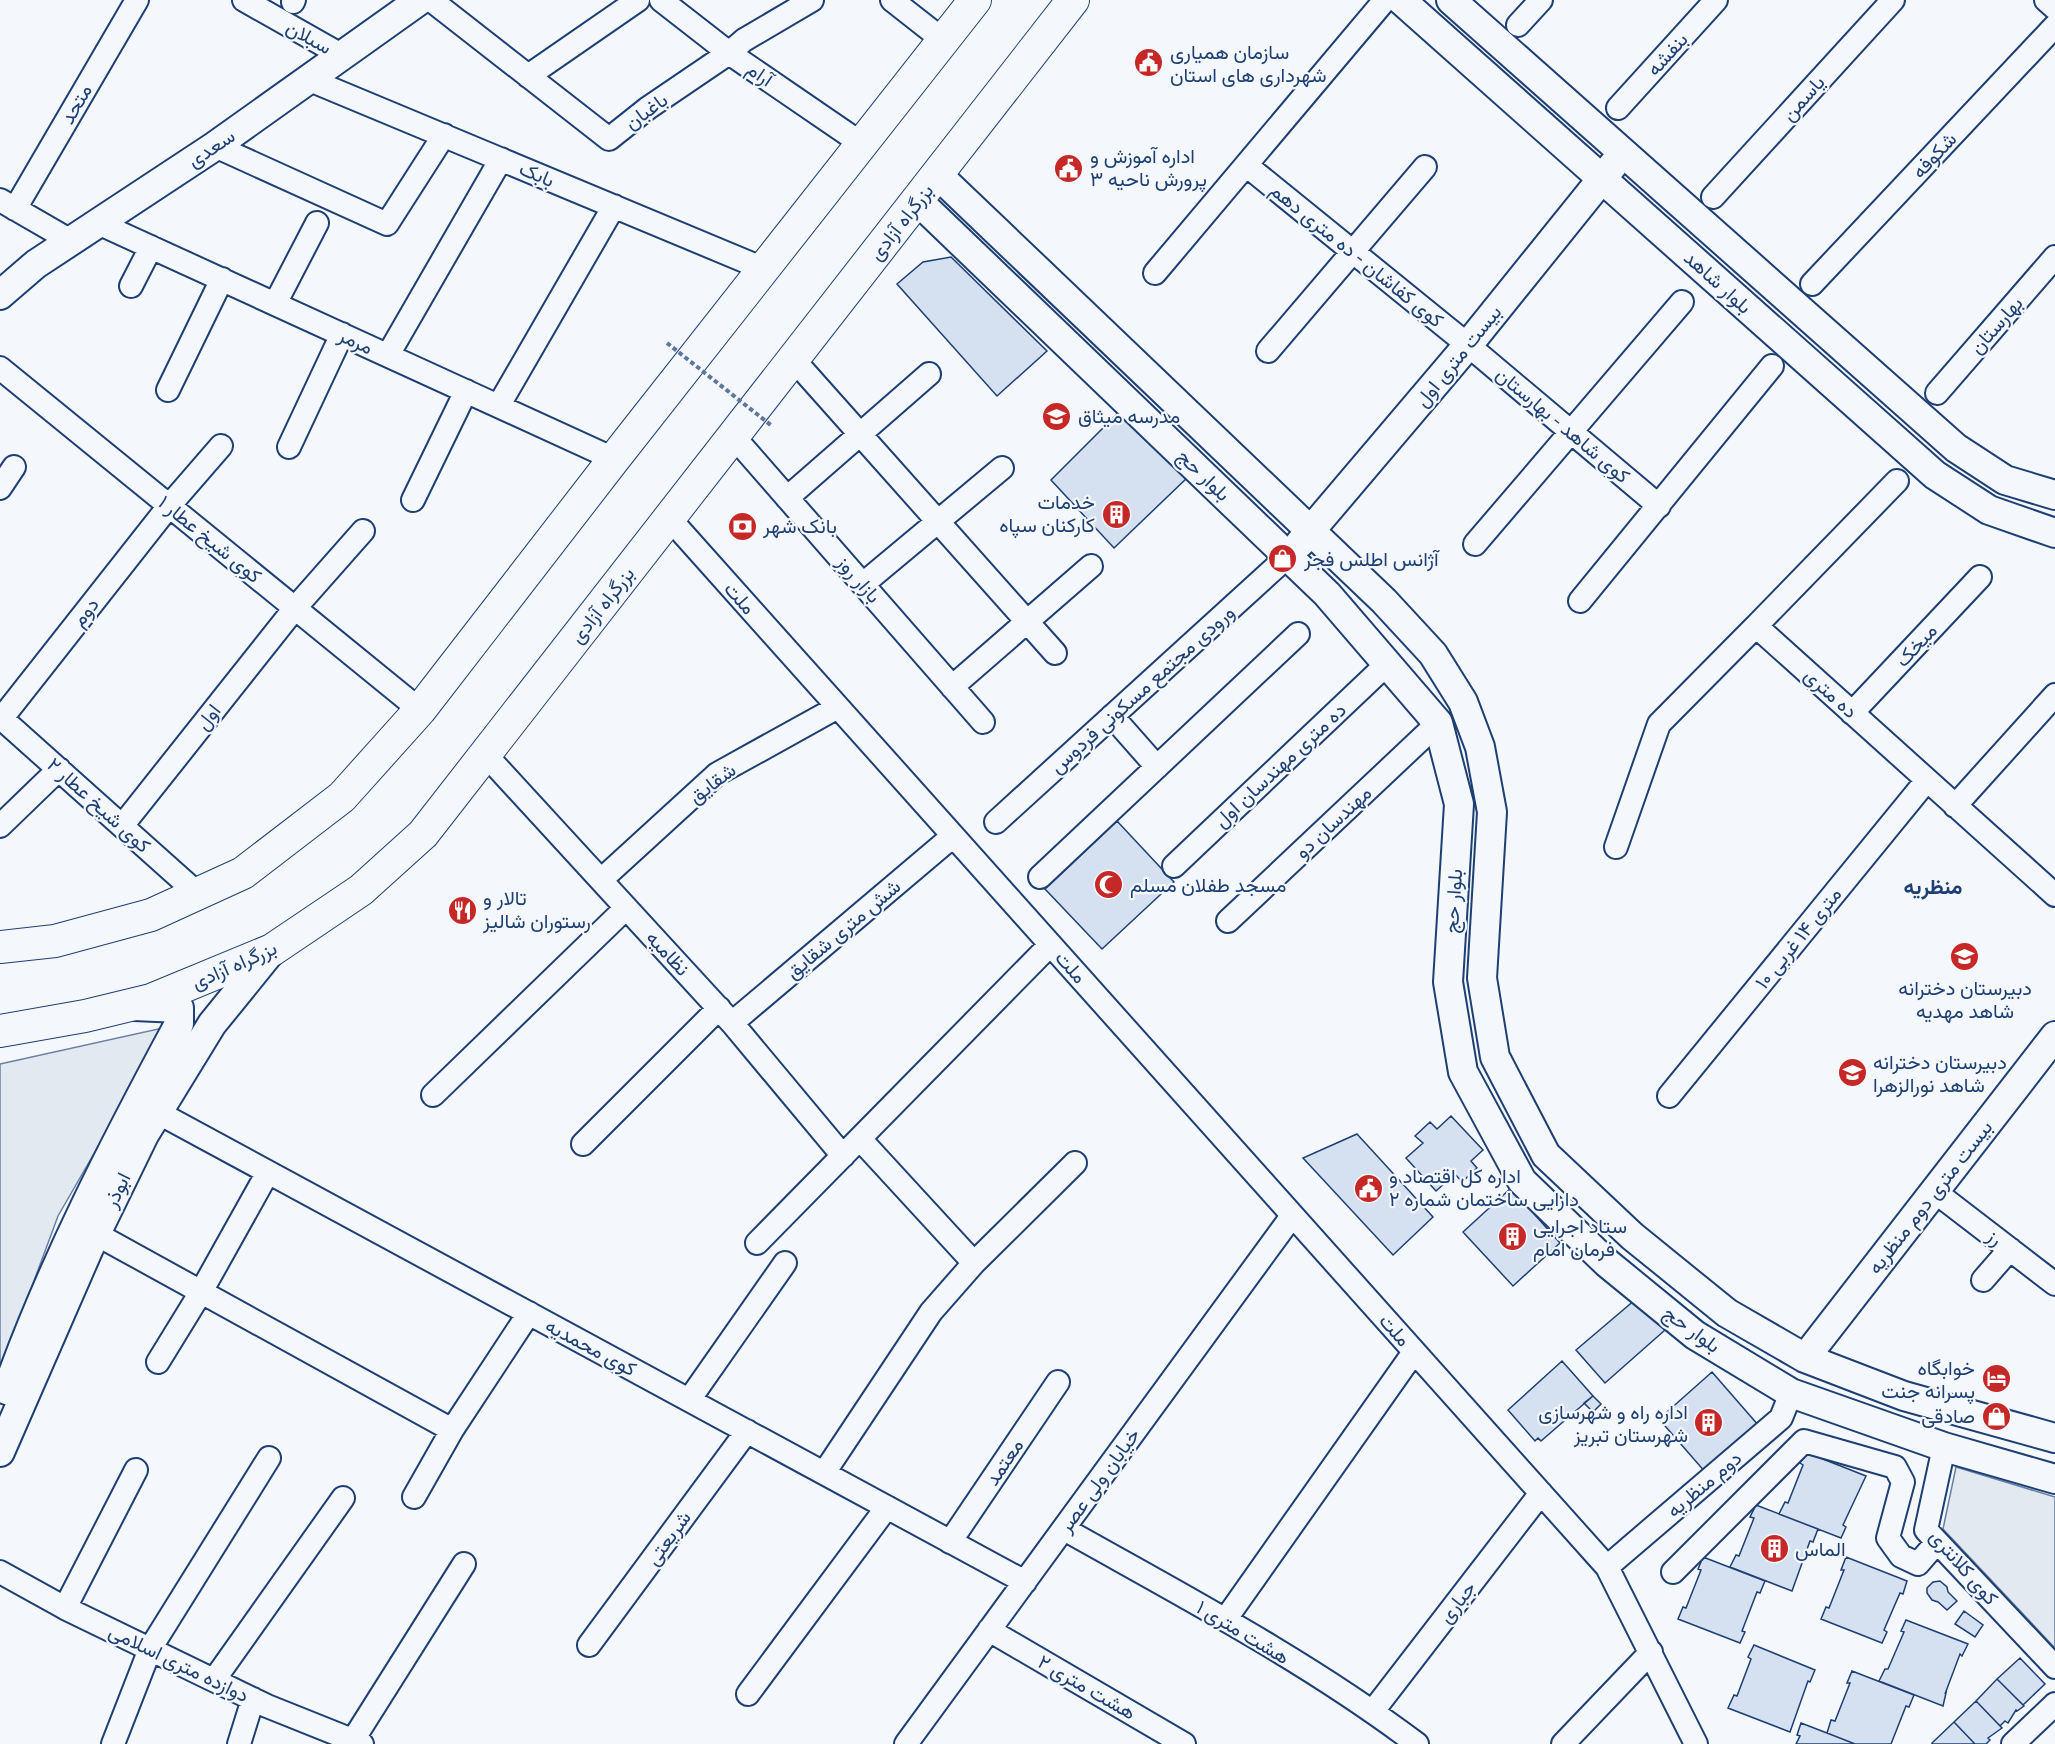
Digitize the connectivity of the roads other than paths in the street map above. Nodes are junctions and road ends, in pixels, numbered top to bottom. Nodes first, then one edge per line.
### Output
1 (137, 0) edge
2 (244, 0) edge
3 (420, 0) edge
4 (431, 0) edge
5 (638, 0) edge
6 (662, 0) edge
7 (812, 0) edge
8 (892, 0) edge
9 (975, 0) edge
10 (1073, 0) edge
11 (1385, 0) edge
12 (1401, 0) edge
13 (1451, 0) edge
14 (1541, 0) edge
15 (1716, 0) edge
16 (1893, 0) edge
17 (2046, 0) edge
18 (2055, 8) edge
19 (1518, 25) dead end
20 (2055, 26) edge
21 (943, 40) junction
22 (729, 53) junction
23 (343, 56) junction
24 (528, 76) junction
25 (310, 80) junction
26 (1618, 108) dead end
27 (444, 135) junction
28 (862, 144) junction
29 (215, 146) junction
30 (1623, 154) junction
31 (501, 159) junction
32 (1246, 165) junction
33 (1425, 167) dead end
34 (938, 175) junction
35 (1601, 178) junction
36 (1713, 197) dead end
37 (918, 201) junction
38 (8, 204) edge
39 (614, 206) junction
40 (972, 207) junction
41 (98, 223) junction
42 (317, 223) dead end
43 (952, 233) junction
44 (71, 241) junction
45 (151, 247) junction
46 (1352, 251) junction
47 (2055, 257) edge
48 (764, 268) junction
49 (1155, 273) dead end
50 (222, 279) junction
51 (1812, 284) dead end
52 (131, 286) dead end
53 (0, 295) edge
54 (1682, 302) dead end
55 (275, 304) junction
56 (342, 334) junction
57 (1468, 345) junction
58 (1268, 351) dead end
59 (388, 355) junction
60 (794, 360) junction
61 (1772, 366) dead end
62 (0, 368) edge
63 (929, 374) dead end
64 (168, 390) dead end
65 (466, 391) junction
66 (1937, 393) dead end
67 (498, 405) junction
68 (1571, 432) junction
69 (861, 434) junction
70 (1941, 435) junction
71 (734, 437) junction
72 (221, 446) dead end
73 (289, 447) dead end
74 (614, 459) junction
75 (1917, 460) junction
76 (14, 467) dead end
77 (1002, 468) dead end
78 (1897, 481) dead end
79 (0, 488) edge
80 (2055, 495) edge
81 (787, 498) junction
82 (413, 500) dead end
83 (169, 506) junction
84 (1659, 506) junction
85 (670, 519) junction
86 (938, 521) junction
87 (363, 531) dead end
88 (1312, 531) junction
89 (2055, 533) edge
90 (1475, 544) dead end
91 (1288, 555) junction
92 (1091, 566) dead end
93 (1980, 577) dead end
94 (863, 584) junction
95 (1580, 601) dead end
96 (295, 608) junction
97 (1027, 621) junction
98 (1756, 626) junction
99 (1298, 634) dead end
100 (1055, 653) dead end
101 (1387, 664) junction
102 (952, 687) junction
103 (2055, 695) edge
104 (838, 707) junction
105 (420, 710) junction
106 (1852, 713) junction
107 (1112, 716) junction
108 (1, 718) edge
109 (983, 722) dead end
110 (1438, 723) junction
111 (485, 754) junction
112 (1157, 767) junction
113 (59, 769) junction
114 (1927, 780) junction
115 (1956, 806) junction
116 (996, 822) dead end
117 (0, 826) edge
118 (122, 826) junction
119 (953, 836) junction
120 (1616, 847) dead end
121 (1174, 866) dead end
122 (1040, 877) dead end
123 (601, 880) junction
124 (198, 894) junction
125 (2055, 895) edge
126 (626, 908) junction
127 (1228, 921) dead end
128 (1050, 945) junction
129 (0, 947) edge
130 (272, 950) junction
131 (129, 1006) junction
132 (726, 1016) junction
133 (0, 1030) edge
134 (2055, 1036) edge
135 (433, 1095) dead end
136 (1669, 1096) dead end
137 (147, 1107) junction
138 (1531, 1125) junction
139 (860, 1139) junction
140 (1500, 1140) junction
141 (583, 1144) dead end
142 (843, 1156) junction
143 (1075, 1163) dead end
144 (267, 1172) junction
145 (1934, 1191) junction
146 (1292, 1216) junction
147 (96, 1234) junction
148 (757, 1243) dead end
149 (2010, 1249) junction
150 (785, 1263) dead end
151 (974, 1263) junction
152 (1983, 1280) dead end
153 (2055, 1284) edge
154 (201, 1292) junction
155 (529, 1313) junction
156 (1414, 1352) junction
157 (1805, 1358) junction
158 (158, 1362) dead end
159 (1058, 1382) dead end
160 (1791, 1394) junction
161 (689, 1400) junction
162 (0, 1406) edge
163 (452, 1430) junction
164 (747, 1431) junction
165 (2055, 1438) edge
166 (1944, 1447) junction
167 (0, 1452) edge
168 (269, 1458) dead end
169 (136, 1470) dead end
170 (824, 1473) junction
171 (2055, 1479) edge
172 (1541, 1493) junction
173 (414, 1497) dead end
174 (343, 1498) dead end
175 (886, 1507) junction
176 (1064, 1529) junction
177 (950, 1542) junction
178 (1937, 1542) junction
179 (464, 1564) dead end
180 (1607, 1567) junction
181 (0, 1572) edge
182 (1673, 1572) dead end
183 (1025, 1582) junction
184 (65, 1608) junction
185 (1225, 1620) junction
186 (989, 1630) junction
187 (589, 1645) dead end
188 (150, 1649) junction
189 (1651, 1652) junction
190 (2055, 1666) edge
191 (214, 1680) junction
192 (748, 1694) dead end
193 (253, 1699) junction
194 (2055, 1704) edge
195 (1373, 1711) junction
196 (357, 1742) edge
197 (112, 1744) edge
198 (239, 1744) edge
199 (906, 1744) edge
200 (1184, 1744) edge
201 (1416, 1744) edge
202 (1563, 1744) edge
203 (1696, 1744) edge
204 (2013, 1744) edge

1 - 38 street, متحد
2 - 23 street, سبلان
3 - 23 main road, سعدی
4 - 24 street, باغبان
5 - 24 street
6 - 22 street, آرام
7 - 22 street, باغبان
8 - 21 street
9 - 21 highway
10 - 34 highway, بزرگراه آزادی
11 - 32 street
12 - 35 main road, بلوار شاهد
13 - 30 main road, بلوار شاهد
14 - 19 street
15 - 26 street, بنفشه
16 - 36 street, یاسمن
17 - 18 street
20 - 51 street, شکوفه
21 - 28 highway
22 - 24 street, باغبان
22 - 28 street, آرام
23 - 25 main road, سعدی
25 - 27 street, بابک
25 - 29 main road, سعدی
27 - 29 street
27 - 31 street, بابک
28 - 48 highway
29 - 41 main road, سعدی
30 - 35 main road, بیست متری اول
30 - 70 main road, بلوار شاهد
31 - 39 street, بابک
31 - 59 street
32 - 46 street, کوی کفاشان - ده متری دهم
32 - 49 street
33 - 46 street
34 - 37 highway, بزرگراه آزادی
34 - 40 main road, بلوار حج
35 - 57 main road, بیست متری اول
35 - 75 main road, بلوار شاهد
37 - 43 main road, بلوار حج
37 - 60 highway, بزرگراه آزادی
38 - 44 street
39 - 48 street, بابک
39 - 67 street
40 - 43 main road
40 - 88 main road, بلوار حج
41 - 44 main road, سعدی
41 - 45 street, مرمر
42 - 55 street
43 - 91 main road, بلوار حج
44 - 53 main road, سعدی
45 - 50 street, مرمر
45 - 52 street
46 - 57 street, کوی کفاشان - ده متری دهم
46 - 58 street
47 - 66 street, بهارستان
48 - 74 highway
50 - 55 street, مرمر
50 - 64 street
54 - 68 street
55 - 56 street, مرمر
56 - 59 street, مرمر
56 - 73 street
57 - 68 street, کوی شاهد - بهارستان
57 - 88 main road, بیست متری اول
59 - 65 street, مرمر
60 - 69 street
60 - 71 highway, بزرگراه آزادی
61 - 84 street
62 - 83 street, کوی شیخ عطار ۱
63 - 69 street
65 - 67 street, مرمر
65 - 82 street
67 - 74 street, مرمر
68 - 84 street, کوی شاهد - بهارستان
68 - 90 street
69 - 81 street
69 - 86 street
70 - 75 main road
70 - 80 main road, بلوار شاهد
71 - 81 street, بازار روز
71 - 85 highway, بزرگراه آزادی
72 - 83 street, دوم
74 - 105 highway
75 - 89 main road, بلوار شاهد
76 - 79 street
77 - 86 street
78 - 98 street
81 - 94 street, بازار روز
83 - 96 street, کوی شیخ عطار ۱
83 - 108 street, دوم
84 - 95 street
85 - 104 street, ملت
85 - 111 highway, بزرگراه آزادی
86 - 94 street
86 - 97 street
87 - 96 street, اول
88 - 91 main road, بیست متری اول
88 - 138 main road, بلوار حج
91 - 101 main road, بلوار حج
91 - 107 street, ورودی مجتمع مسکونی فردوس
92 - 97 street
93 - 106 street, میخک
94 - 102 street, بازار روز
96 - 105 street, کوی شیخ عطار ۱
96 - 118 street, اول
97 - 100 street
97 - 102 street
98 - 106 street, ده متری
98 - 120 street
99 - 112 street
101 - 110 main road, بلوار حج
101 - 121 street, ده متری مهندسان اول
102 - 109 street, بازار روز
103 - 115 street
104 - 119 street, ملت
104 - 123 street, شقایق
105 - 124 highway
106 - 114 street, ده متری
107 - 112 street
107 - 116 street, ورودی مجتمع مسکونی فردوس
108 - 113 street, کوی شیخ عطار ۲
110 - 127 street, مهندسان دو
110 - 140 main road, بلوار حج
111 - 123 street, نظامیه
111 - 130 highway, بزرگراه آزادی
112 - 122 street
113 - 117 street
113 - 118 street, کوی شیخ عطار ۲
114 - 115 street, ده متری
114 - 136 street, ۱۰ متری ۱۴ غربی
115 - 125 street, ده متری
118 - 124 street, کوی شیخ عطار ۲
119 - 128 street, ملت
119 - 132 street, شش متری شقایق
123 - 126 street, نظامیه
124 - 129 highway
126 - 132 street, نظامیه
126 - 135 street
128 - 139 street, ملت
128 - 146 street, ملت
130 - 131 highway, بزرگراه آزادی
130 - 137 main road, ابوذر
131 - 133 highway, بزرگراه آزادی
131 - 137 main road, ابوذر
132 - 141 street, شش متری شقایق
132 - 142 street, نظامیه
134 - 145 main road, بیست متری دوم منظریه
137 - 144 street, کوی محمدیه
137 - 147 main road, ابوذر
137 - 162 main road, ابوذر
138 - 140 main road
138 - 157 main road, بلوار حج
139 - 142 street, ملت
139 - 151 street
140 - 160 main road, بلوار حج
142 - 148 street, ملت
143 - 151 street
144 - 154 street
144 - 155 street, کوی محمدیه
145 - 149 street, رز
145 - 157 main road, بیست متری دوم منظریه
146 - 156 street, ملت
146 - 176 street, خیابان ولی عصر
147 - 154 street
147 - 167 main road, ابوذر
149 - 152 street
149 - 153 street, رز
150 - 161 street
151 - 170 street
154 - 158 street
154 - 163 street
155 - 161 street, کوی محمدیه
155 - 163 street
156 - 172 street, ملت
156 - 185 street
157 - 165 main road, بلوار حج
159 - 177 street, معتمد
160 - 166 main road, بلوار حج
160 - 180 street, دوم منظریه
161 - 164 street, کوی محمدیه
163 - 173 street
164 - 170 street, کوی محمدیه
164 - 187 street, شریعتی
166 - 171 main road, بلوار حج
166 - 178 street, کوی کلانتری
168 - 188 street
169 - 184 street
170 - 175 street, کوی محمدیه
172 - 180 street, ملت
172 - 195 street, جباری
174 - 191 street
175 - 177 street, کوی محمدیه
175 - 192 street
176 - 183 street, خیابان ولی عصر
176 - 185 street, هشت متری ۱
177 - 183 street, کوی محمدیه
178 - 182 street
178 - 190 street, کوی کلانتری
179 - 196 street
180 - 189 street, ملت
181 - 184 street, دوازده متری اسلامی
183 - 186 street, خیابان ولی عصر
184 - 188 street, دوازده متری اسلامی
185 - 195 street, هشت متری ۱
186 - 199 street, خیابان ولی عصر
186 - 200 street, هشت متری ۲
188 - 191 street, دوازده متری اسلامی
188 - 197 street
189 - 202 street
189 - 203 street, ملت
191 - 193 street, دوازده متری اسلامی
193 - 196 street, دوازده متری اسلامی
193 - 198 street
194 - 204 street
195 - 201 street, هشت متری ۱

